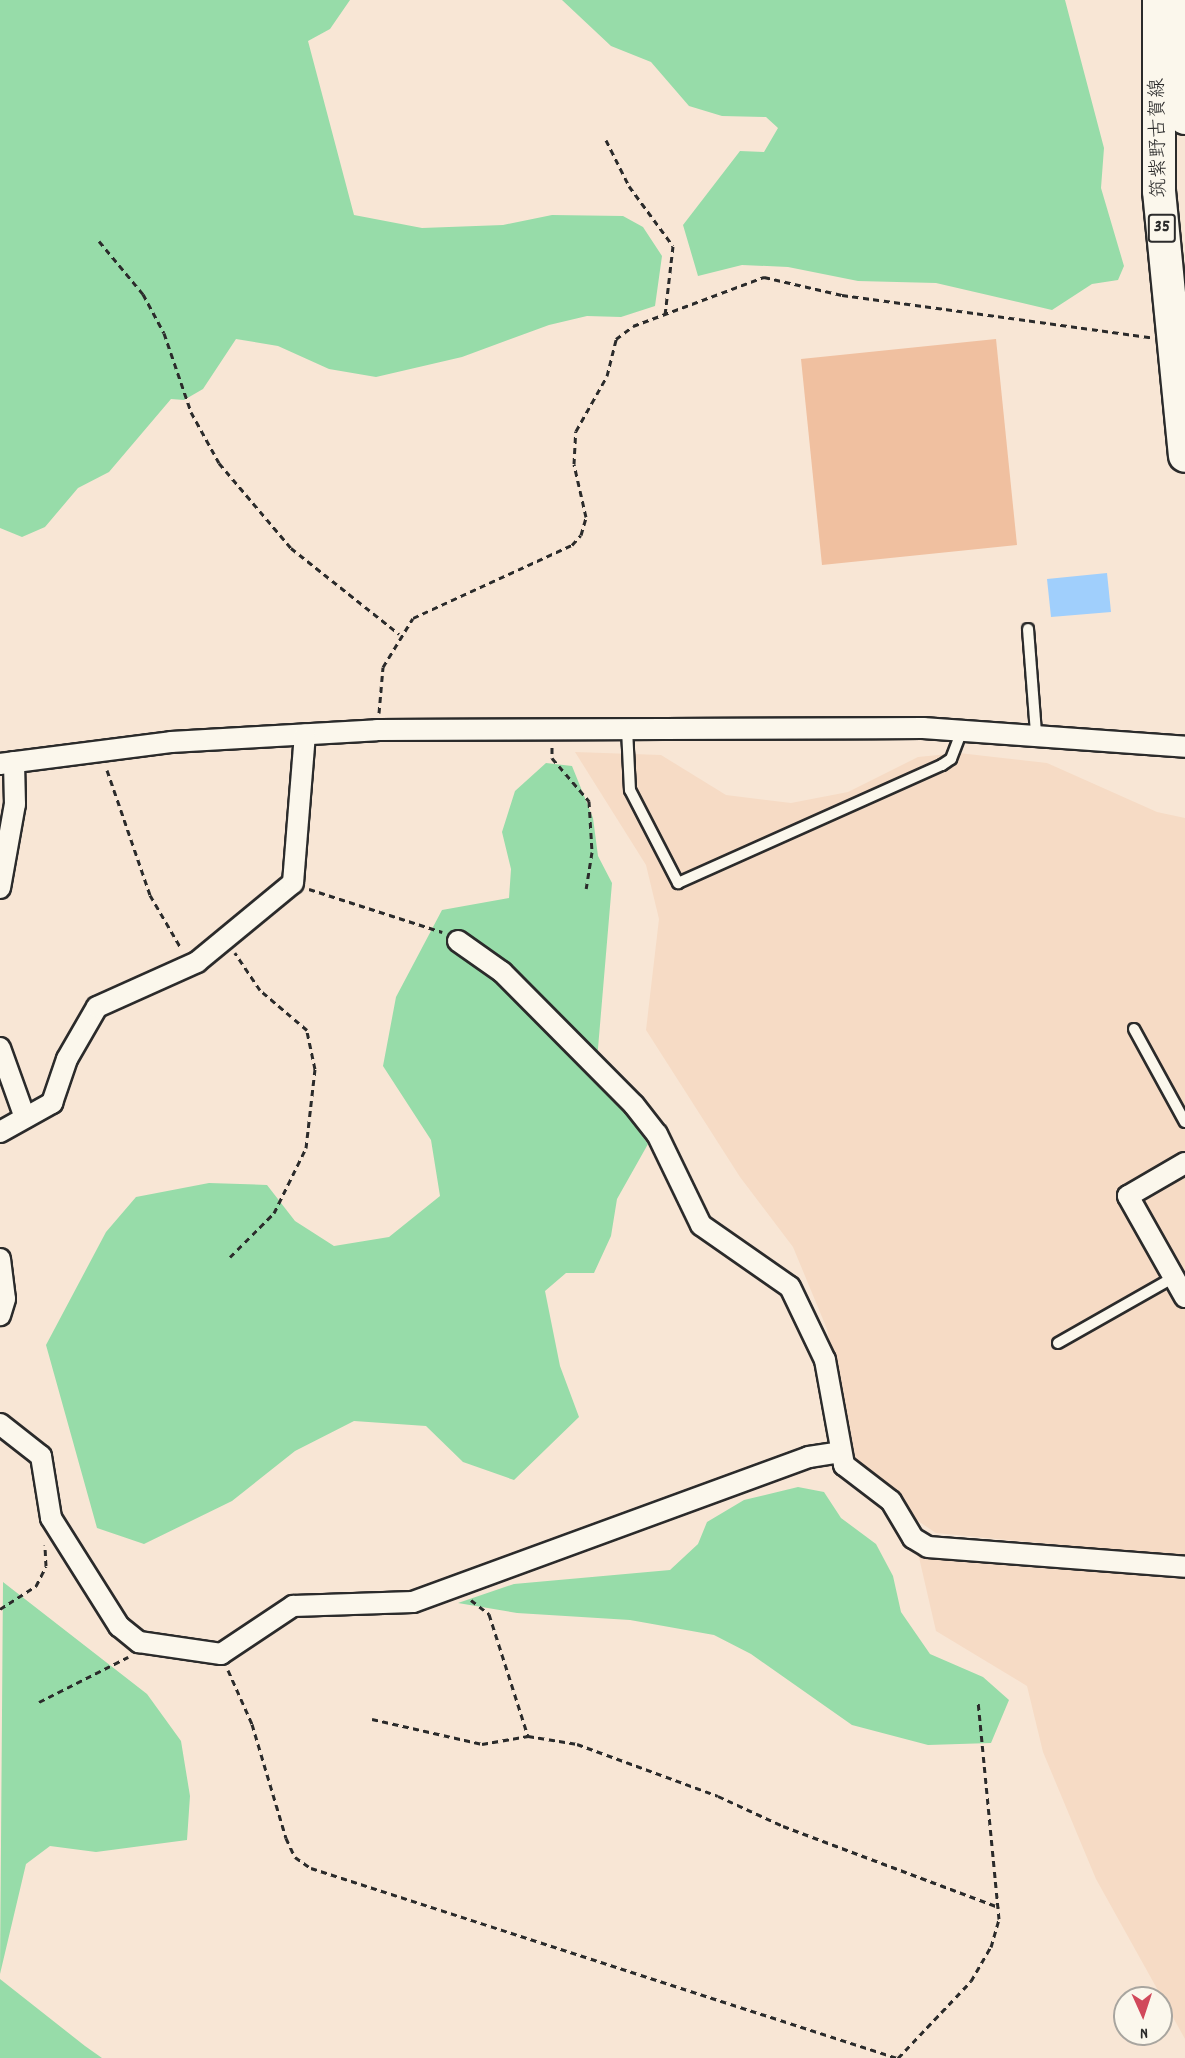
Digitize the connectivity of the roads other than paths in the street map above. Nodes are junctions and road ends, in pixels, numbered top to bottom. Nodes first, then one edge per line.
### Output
1 (1159, 0) edge
2 (1183, 0) edge
3 (1185, 118) edge
4 (1185, 456) edge
5 (1028, 629) dead end
6 (627, 729) junction
7 (962, 730) junction
8 (1036, 733) junction
9 (305, 734) junction
10 (1185, 747) edge
11 (7, 763) edge
12 (0, 888) edge
13 (458, 940) road end
14 (1134, 1029) dead end
15 (2, 1058) edge
16 (25, 1118) junction
17 (1185, 1122) edge
18 (0, 1132) edge
19 (1185, 1163) edge
20 (0, 1259) edge
21 (1174, 1276) junction
22 (1185, 1297) edge
23 (0, 1315) edge
24 (1058, 1343) dead end
25 (0, 1424) edge
26 (839, 1452) junction
27 (1185, 1567) edge

1 - 4 main road, 筑紫野古賀線 / 35
2 - 3 main road, 筑紫野古賀線
5 - 8 lane
6 - 7 street
6 - 7 lane
6 - 9 street
7 - 8 street
8 - 10 street
9 - 11 street
9 - 16 street
11 - 12 street
13 - 26 street
14 - 17 lane
15 - 16 street
16 - 18 street
19 - 21 street
20 - 23 street
21 - 22 street
21 - 24 lane
25 - 26 street
26 - 27 street

